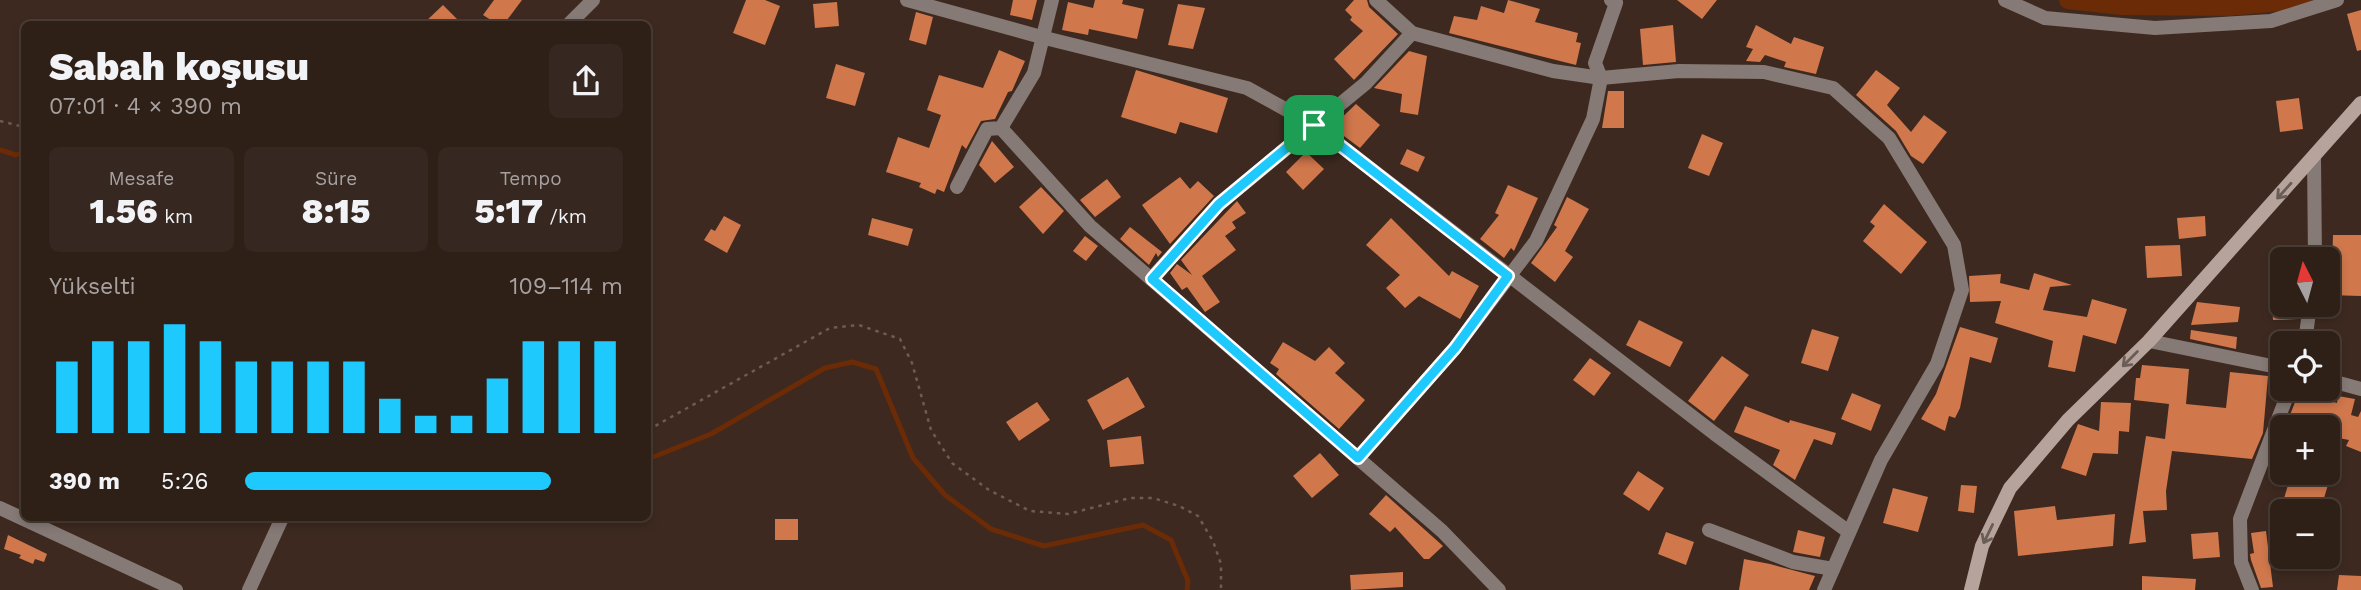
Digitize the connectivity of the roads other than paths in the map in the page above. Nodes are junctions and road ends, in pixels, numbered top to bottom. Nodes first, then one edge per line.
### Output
1 (593, 0) edge
2 (907, 0) edge
3 (1052, 0) edge
4 (1376, 0) edge
5 (1611, 0) edge
6 (2005, 0) edge
7 (2337, 0) edge
8 (572, 21) edge
9 (1412, 33) junction
10 (1045, 38) junction
11 (1601, 78) junction
12 (2361, 103) edge
13 (1314, 125) junction
14 (1001, 128) junction
15 (2314, 158) junction
16 (957, 187) dead end
17 (2315, 247) edge
18 (1508, 276) junction
19 (1152, 279) junction
20 (2149, 341) junction
21 (2270, 366) edge
22 (2340, 383) edge
23 (2361, 389) edge
24 (2285, 401) edge
25 (1358, 458) junction
26 (0, 508) edge
27 (21, 518) edge
28 (28, 521) edge
29 (281, 521) edge
30 (1709, 530) dead end
31 (1850, 532) junction
32 (1833, 569) junction
33 (176, 590) edge
34 (249, 590) edge
35 (1499, 590) edge
36 (1824, 590) edge
37 (1970, 590) edge
38 (2252, 590) edge

1 - 8 street
2 - 10 street
3 - 10 street
4 - 9 street
5 - 11 street
6 - 7 street
9 - 11 street
9 - 13 street
10 - 13 street
10 - 14 street
11 - 18 street
11 - 31 street
12 - 15 main road
13 - 18 street
13 - 19 street
14 - 16 street
14 - 19 street
15 - 17 street
15 -> 20 main road
18 - 25 street
18 - 31 street
19 - 25 street
20 - 21 street
20 -> 37 main road
22 - 23 street
24 - 38 street
25 - 35 street
26 - 27 street
28 - 33 street
29 - 34 street
30 - 32 street
31 - 32 street
32 - 36 street

